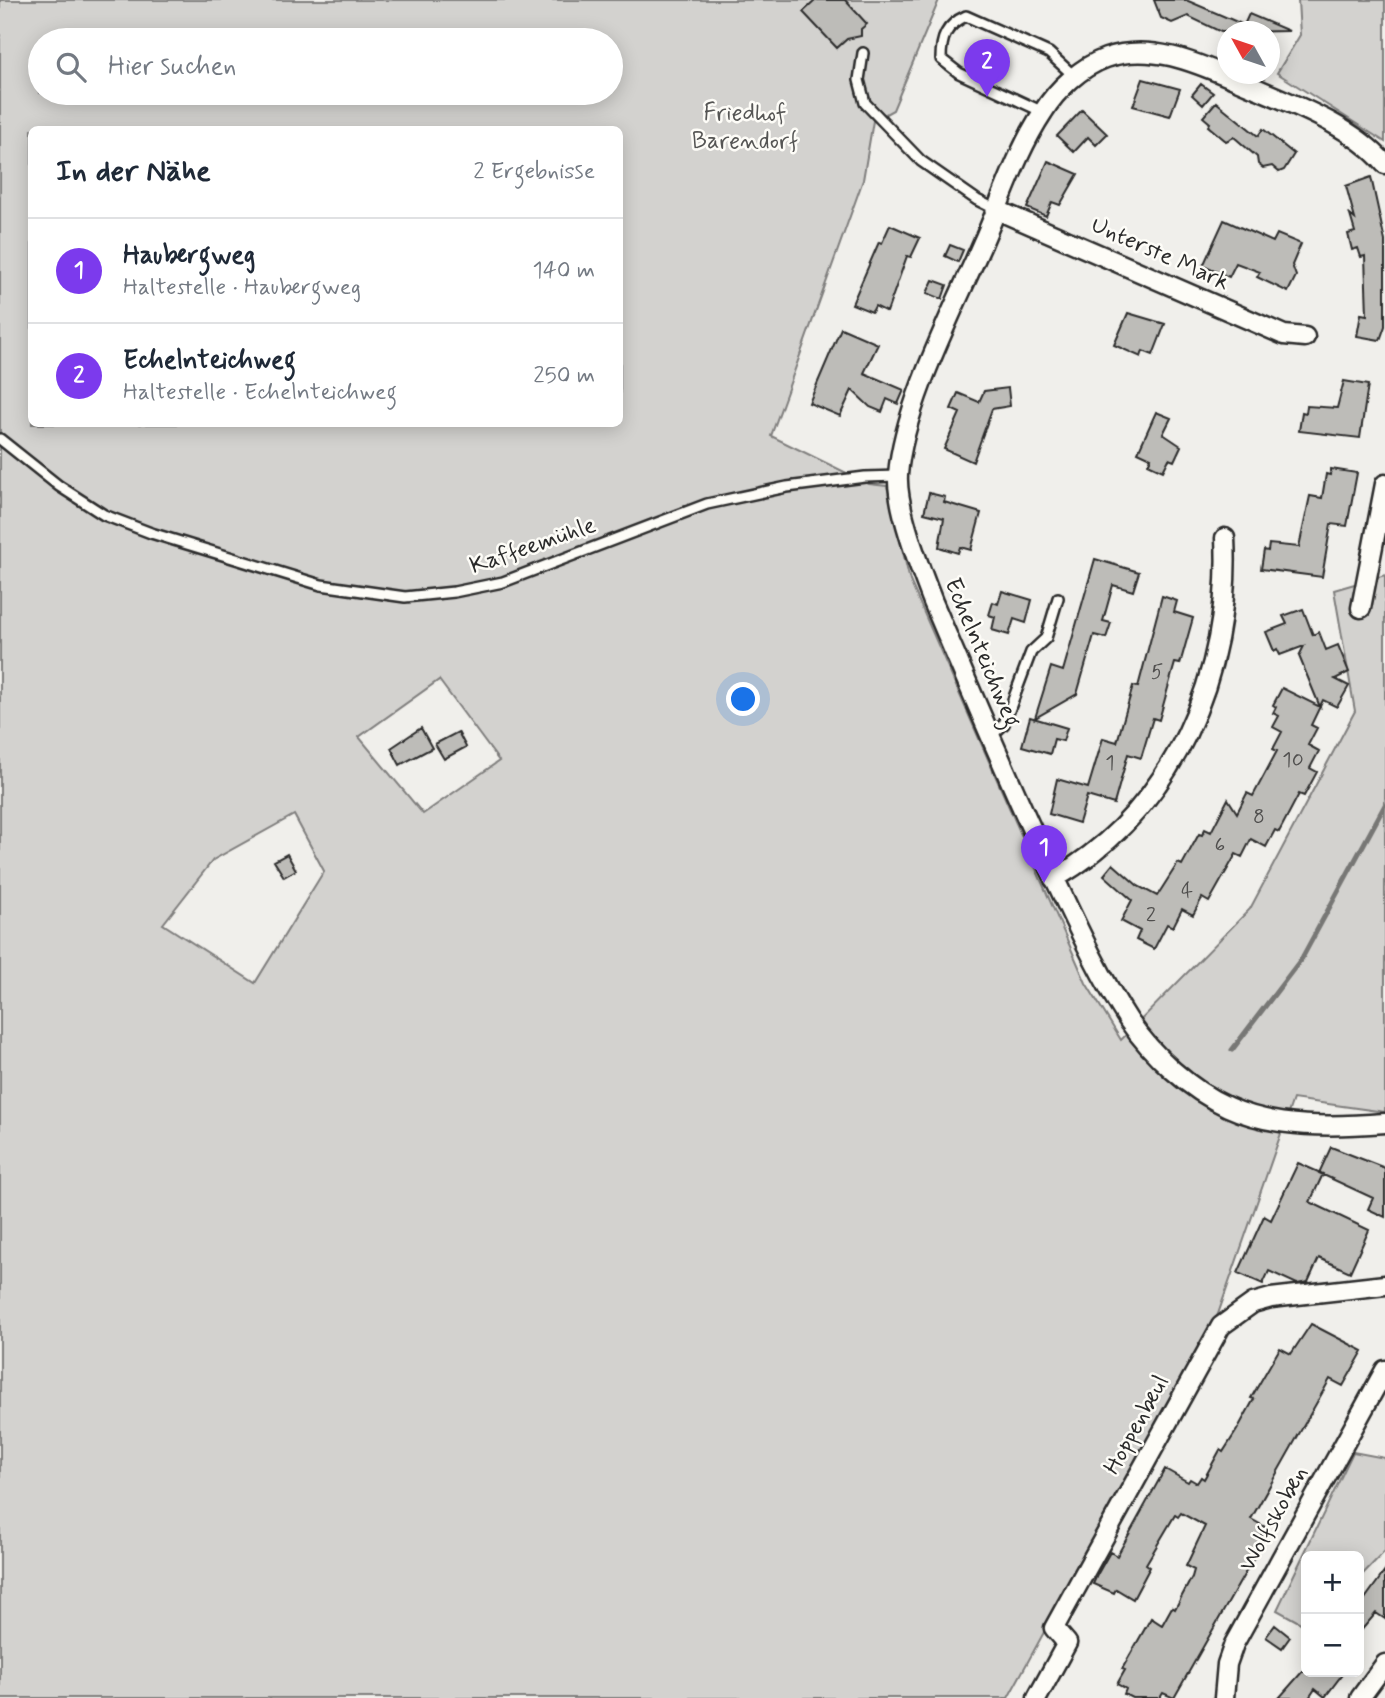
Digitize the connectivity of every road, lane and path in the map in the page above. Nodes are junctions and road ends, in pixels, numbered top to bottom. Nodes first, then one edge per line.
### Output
1 (863, 53) dead end
2 (1074, 76) junction
3 (1043, 111) junction
4 (1385, 164) edge
5 (997, 210) junction
6 (1305, 337) dead end
7 (0, 439) edge
8 (898, 476) junction
9 (1385, 484) edge
10 (1225, 538) dead end
11 (1058, 598) dead end
12 (1361, 608) dead end
13 (991, 736) junction
14 (1054, 879) junction
15 (1385, 1123) edge
16 (1385, 1284) edge
17 (1385, 1370) edge
18 (1385, 1664) edge
19 (1037, 1698) edge
20 (1224, 1698) edge
21 (1360, 1698) edge

1 - 5 lane
2 - 3 street, Echelnteichweg
2 - 3 lane
2 - 4 street, Echelnteichweg
3 - 5 street, Echelnteichweg
5 - 6 street, Unterste Mark
5 - 8 street, Echelnteichweg
7 - 8 lane, Kaffeemühle
8 - 13 street, Echelnteichweg
9 - 12 street
10 - 14 street
11 - 13 lane
13 - 14 street, Echelnteichweg
14 - 15 street, Echelnteichweg
16 - 19 street, Hoppenbeul
17 - 20 street, Wolfskoben
18 - 21 street

